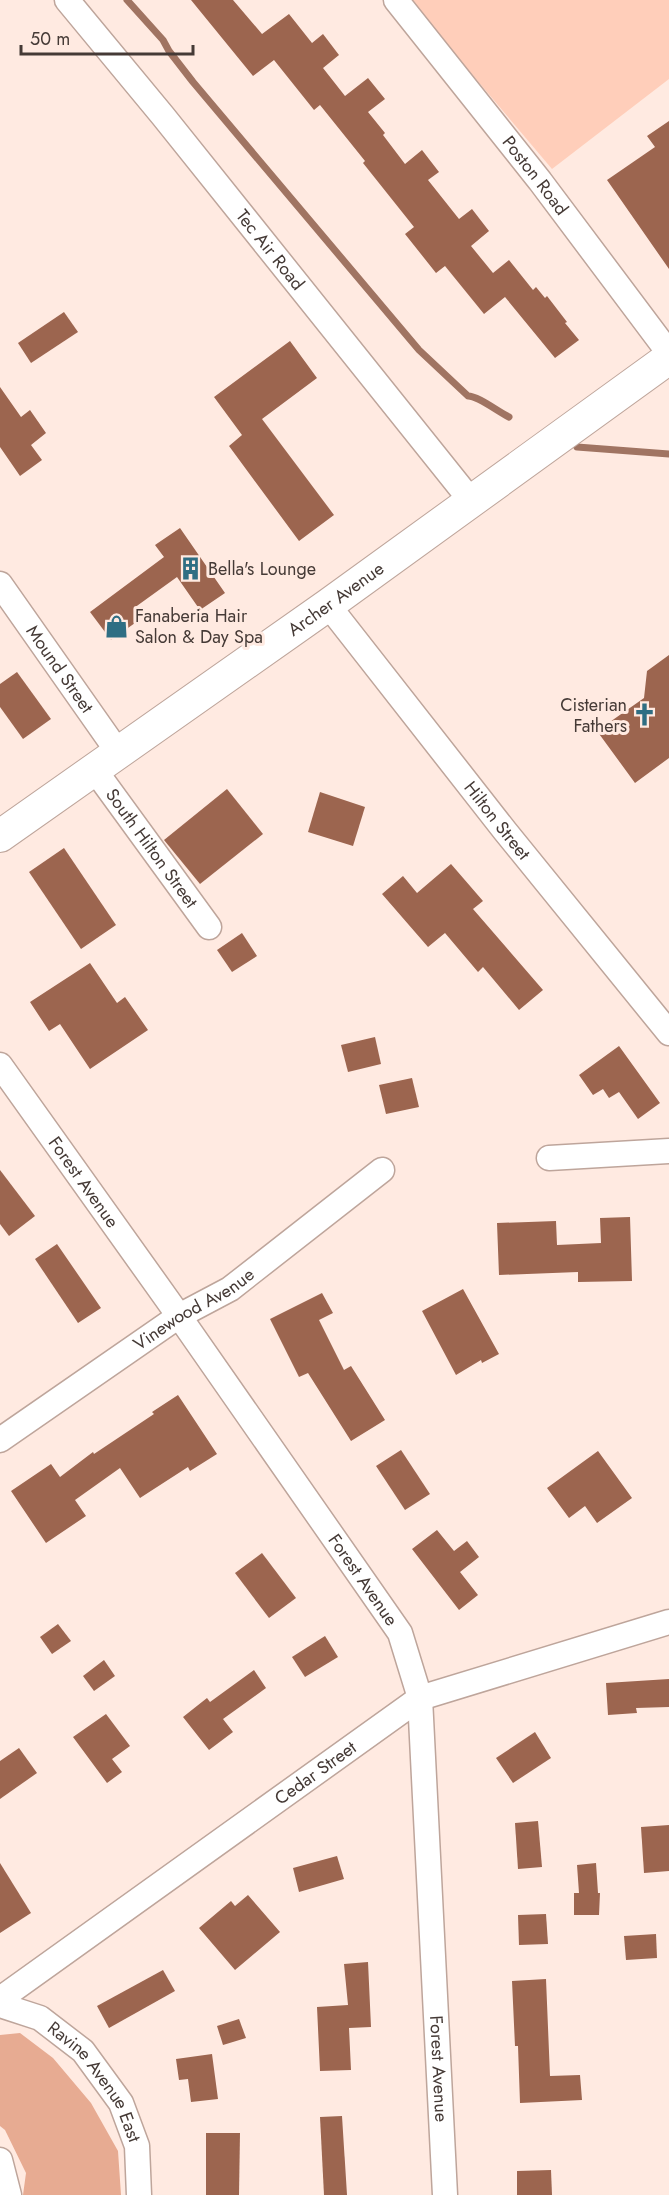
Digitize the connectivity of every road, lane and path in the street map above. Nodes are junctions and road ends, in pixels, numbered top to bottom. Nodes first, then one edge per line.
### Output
1 (67, 0) edge
2 (396, 0) edge
3 (669, 355) edge
4 (472, 502) junction
5 (0, 584) edge
6 (328, 605) junction
7 (106, 761) junction
8 (0, 836) edge
9 (209, 927) dead end
10 (669, 1033) edge
11 (0, 1065) edge
12 (669, 1151) edge
13 (549, 1158) dead end
14 (382, 1170) dead end
15 (179, 1316) junction
16 (0, 1440) edge
17 (669, 1622) edge
18 (420, 1698) junction
19 (0, 1999) edge
20 (0, 2006) edge
21 (0, 2160) edge
22 (9, 2195) edge
23 (140, 2195) edge
24 (446, 2195) edge

1 - 4 street, Tec Air Road
2 - 3 street, Poston Road
3 - 4 main road, Archer Avenue
4 - 6 main road, Archer Avenue
5 - 7 street, Mound Street
6 - 7 main road, Archer Avenue
6 - 10 street, Hilton Street
7 - 8 main road, Archer Avenue
7 - 9 street, South Hilton Street
11 - 15 street, Forest Avenue
12 - 13 street
14 - 15 street, Vinewood Avenue
15 - 16 street, Vinewood Avenue
15 - 18 street, Forest Avenue
17 - 18 street, Cedar Street
18 - 19 street, Cedar Street
18 - 24 street, Forest Avenue
20 - 23 street, Ravine Avenue East
21 - 22 street

